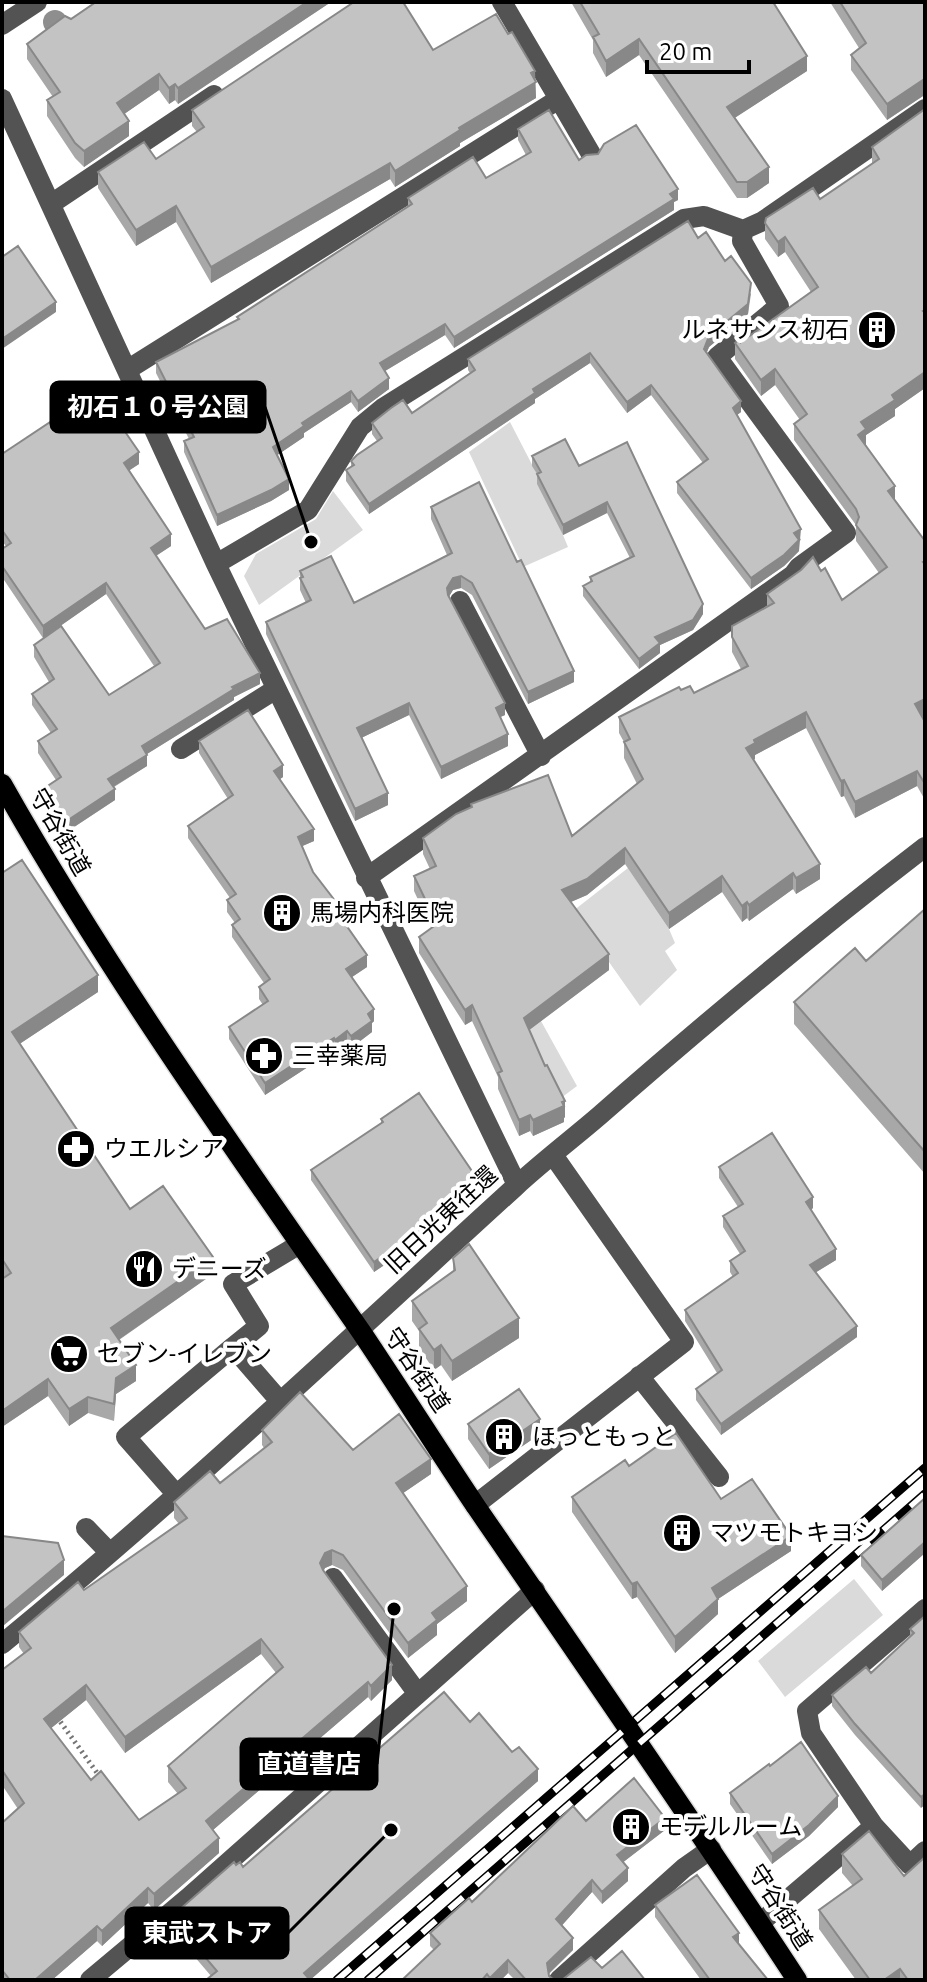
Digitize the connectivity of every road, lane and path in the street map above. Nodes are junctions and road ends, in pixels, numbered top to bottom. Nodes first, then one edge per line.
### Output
1 (37, 2) edge
2 (502, 2) edge
3 (2, 25) edge
4 (235, 81) edge
5 (2, 99) edge
6 (559, 99) junction
7 (925, 109) edge
8 (591, 154) edge
9 (51, 204) junction
10 (743, 230) junction
11 (127, 370) junction
12 (216, 564) junction
13 (460, 601) dead end
14 (276, 689) junction
15 (181, 749) dead end
16 (541, 756) junction
17 (2, 784) edge
18 (925, 847) edge
19 (366, 878) junction
20 (553, 1155) junction
21 (517, 1185) junction
22 (300, 1244) junction
23 (360, 1330) junction
24 (233, 1347) junction
25 (639, 1376) junction
26 (279, 1400) junction
27 (719, 1477) dead end
28 (177, 1495) junction
29 (475, 1505) junction
30 (86, 1528) dead end
31 (110, 1553) junction
32 (333, 1578) edge
33 (535, 1590) junction
34 (925, 1609) edge
35 (2, 1644) edge
36 (418, 1694) junction
37 (49, 1706) edge
38 (104, 1782) edge
39 (874, 1826) junction
40 (711, 1849) junction
41 (925, 1851) edge
42 (760, 1923) junction
43 (90, 1980) edge
44 (559, 1980) edge
45 (797, 1980) edge

1 - 3 street
2 - 6 street
4 - 9 street
5 - 9 street
6 - 8 street
6 - 11 street
7 - 10 street
9 - 11 street
10 - 12 street
10 - 16 street
11 - 12 street
12 - 14 street
13 - 16 street
14 - 15 street
14 - 19 street
16 - 19 street
17 - 22 main road, 守谷街道
18 - 20 street, 旧日光東往還
19 - 21 street
20 - 21 street, 旧日光東往還
20 - 25 street
21 - 23 street, 旧日光東往還
22 - 23 main road, 守谷街道
22 - 24 street
23 - 26 street, 旧日光東往還
23 - 29 main road, 守谷街道
24 - 26 street
24 - 28 street
25 - 27 street
25 - 29 street
26 - 28 street, 旧日光東往還
28 - 31 street, 旧日光東往還
29 - 33 main road, 守谷街道
30 - 31 street
31 - 35 street, 旧日光東往還
32 - 36 street
33 - 36 street
33 - 40 main road, 守谷街道
34 - 39 street
36 - 43 street
37 - 38 path
39 - 41 street
39 - 42 street
40 - 42 main road, 守谷街道
40 - 44 street
42 - 45 main road, 守谷街道

